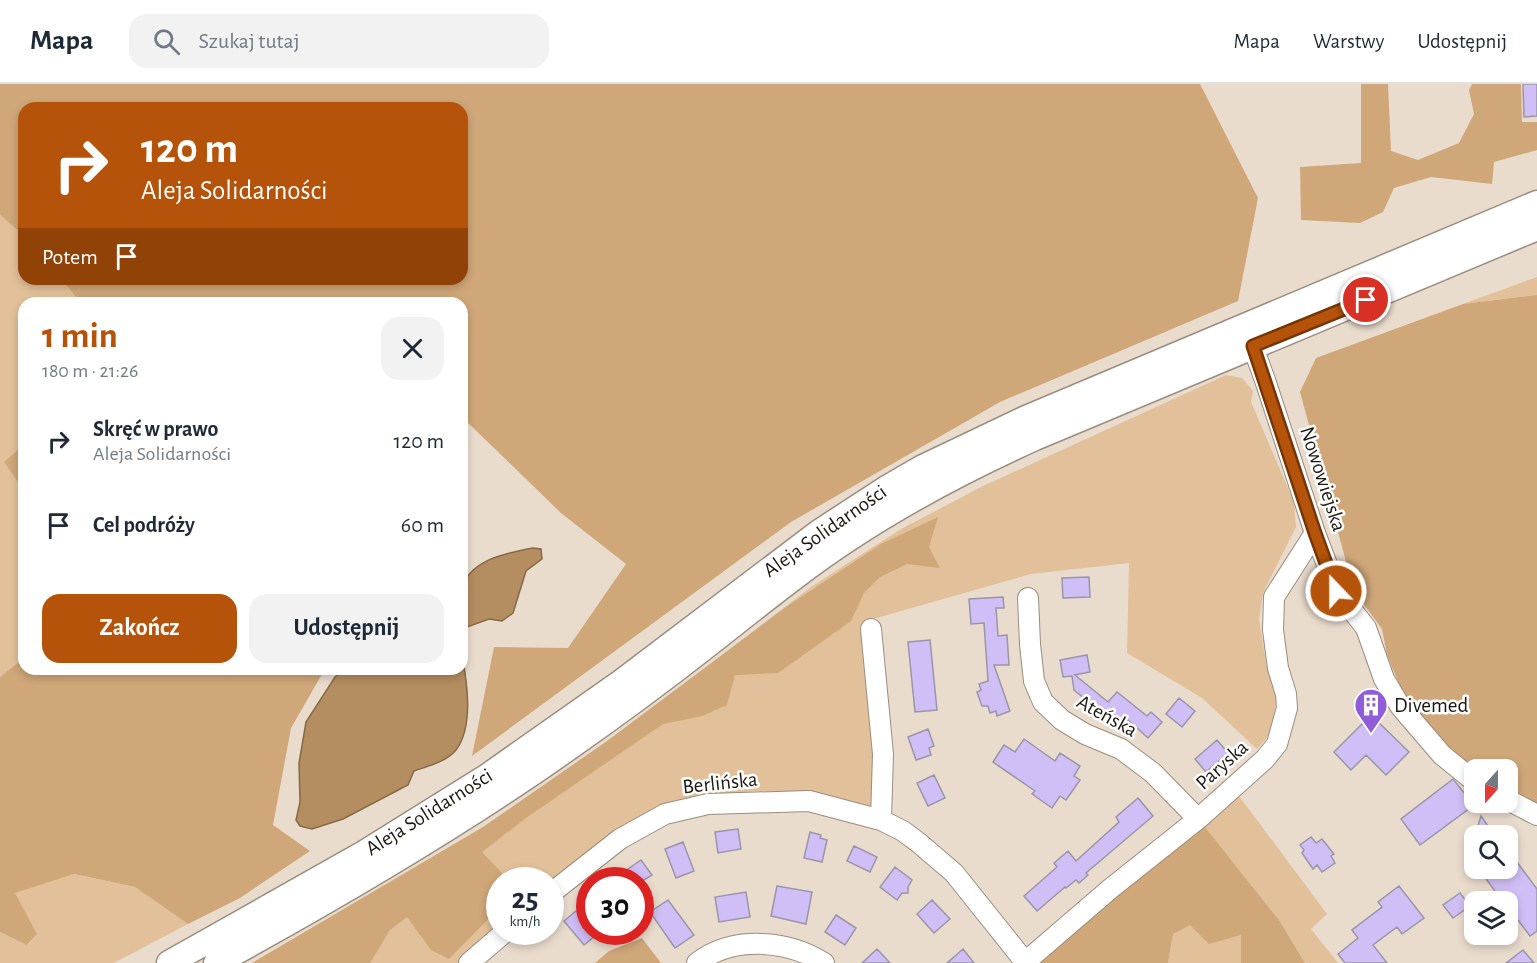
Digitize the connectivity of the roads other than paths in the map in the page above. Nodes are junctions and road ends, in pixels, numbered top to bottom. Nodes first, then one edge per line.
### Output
1 (1537, 202) edge
2 (1537, 228) edge
3 (1249, 336) junction
4 (1315, 533) junction
5 (1028, 598) dead end
6 (871, 629) dead end
7 (1464, 773) edge
8 (1518, 805) edge
9 (1537, 815) edge
10 (1198, 819) junction
11 (881, 820) junction
12 (564, 883) edge
13 (490, 945) edge
14 (169, 963) edge
15 (216, 963) edge
16 (469, 963) edge
17 (697, 963) edge
18 (824, 963) edge
19 (1025, 963) edge

1 - 3 main road, Aleja Solidarności
2 - 3 main road, Aleja Solidarności
3 - 4 street, Nowowiejska
3 - 14 main road, Aleja Solidarności
3 - 15 main road, Aleja Solidarności
4 - 7 street, Nowowiejska
4 - 10 street, Paryska
5 - 10 street, Ateńska
6 - 11 street
8 - 9 street
10 - 19 street, Paryska
11 - 12 street, Berlińska
11 - 19 street, Berlińska
13 - 16 street
17 - 18 street

